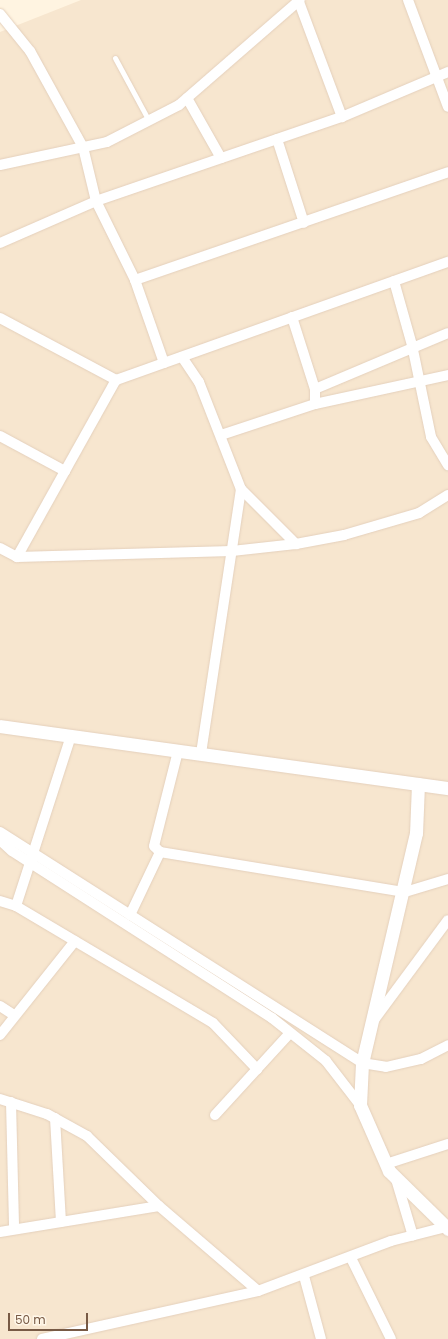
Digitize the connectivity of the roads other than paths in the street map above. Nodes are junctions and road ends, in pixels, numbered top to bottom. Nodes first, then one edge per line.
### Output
1 (408, 0) edge
2 (300, 1) edge
3 (0, 14) edge
4 (115, 58) dead end
5 (448, 72) edge
6 (434, 76) junction
7 (187, 98) junction
8 (448, 107) edge
9 (342, 117) junction
10 (149, 120) junction
11 (277, 139) junction
12 (82, 147) junction
13 (221, 158) junction
14 (0, 165) edge
15 (448, 172) edge
16 (96, 201) junction
17 (304, 223) junction
18 (0, 243) edge
19 (448, 262) edge
20 (135, 280) junction
21 (394, 281) junction
22 (292, 317) junction
23 (0, 318) edge
24 (448, 333) edge
25 (412, 345) junction
26 (182, 356) junction
27 (164, 363) junction
28 (448, 375) edge
29 (116, 380) junction
30 (420, 382) junction
31 (315, 389) junction
32 (316, 404) junction
33 (221, 435) junction
34 (0, 436) edge
35 (448, 465) edge
36 (65, 471) junction
37 (241, 489) junction
38 (448, 495) edge
39 (296, 544) junction
40 (2, 551) edge
41 (232, 552) junction
42 (17, 557) junction
43 (0, 726) edge
44 (71, 736) junction
45 (178, 751) junction
46 (201, 754) junction
47 (418, 784) junction
48 (448, 788) edge
49 (0, 832) edge
50 (0, 840) edge
51 (160, 852) junction
52 (33, 853) junction
53 (31, 864) junction
54 (448, 879) edge
55 (405, 892) junction
56 (0, 901) edge
57 (16, 906) junction
58 (130, 914) junction
59 (448, 920) edge
60 (75, 941) junction
61 (0, 1006) edge
62 (14, 1015) junction
63 (372, 1021) junction
64 (290, 1033) junction
65 (0, 1035) edge
66 (448, 1045) edge
67 (362, 1062) junction
68 (257, 1069) junction
69 (0, 1099) edge
70 (11, 1102) junction
71 (360, 1105) junction
72 (215, 1115) dead end
73 (55, 1118) junction
74 (448, 1144) edge
75 (386, 1164) junction
76 (396, 1179) junction
77 (159, 1206) junction
78 (61, 1222) junction
79 (447, 1228) edge
80 (14, 1229) junction
81 (0, 1232) edge
82 (413, 1236) junction
83 (351, 1258) junction
84 (304, 1276) junction
85 (258, 1291) junction
86 (42, 1339) edge
87 (321, 1339) edge
88 (392, 1339) edge

1 - 6 street
2 - 7 street
2 - 9 street
3 - 12 street
4 - 10 lane
5 - 6 street
6 - 8 street
6 - 9 street
7 - 10 street
7 - 13 street
9 - 11 street
10 - 12 street
11 - 13 street
11 - 17 street
12 - 14 street
12 - 16 street
13 - 16 street
15 - 17 street
16 - 18 street
16 - 20 street
17 - 20 street
19 - 21 street
20 - 27 street
21 - 22 street
21 - 25 street
22 - 26 street
22 - 31 street
23 - 29 street
24 - 25 street
25 - 30 street
25 - 31 street
26 - 27 street
26 - 33 street
27 - 29 street
28 - 30 street
29 - 36 street
30 - 32 street
30 - 35 street
31 - 32 street
32 - 33 street
33 - 37 street
34 - 36 street
36 - 42 street
37 - 39 street
37 - 41 street
38 - 39 street
39 - 41 street
40 - 42 street
41 - 42 street
41 - 46 street
43 - 44 street
44 - 45 street
44 - 52 street
45 - 46 street
45 - 51 street
46 - 47 street
47 - 48 street
47 - 55 street
49 - 52 street
50 - 53 street
51 - 55 street
51 - 58 street
52 - 53 street
52 - 58 street
53 - 57 street
53 - 64 street
54 - 55 street
55 - 63 street
56 - 57 street
57 - 60 street
58 - 67 street
59 - 63 street
60 - 62 street
60 - 68 street
61 - 62 street
62 - 65 street
63 - 67 street
64 - 68 street
64 - 71 street
66 - 67 street
67 - 71 street
68 - 72 street
69 - 70 street
70 - 73 street
70 - 80 street
71 - 75 street
73 - 77 street
73 - 78 street
74 - 75 street
75 - 76 street
76 - 79 street
76 - 82 street
77 - 78 street
77 - 85 street
78 - 80 street
79 - 82 street
80 - 81 street
82 - 83 street
83 - 84 street
83 - 88 street
84 - 85 street
84 - 87 street
85 - 86 street

